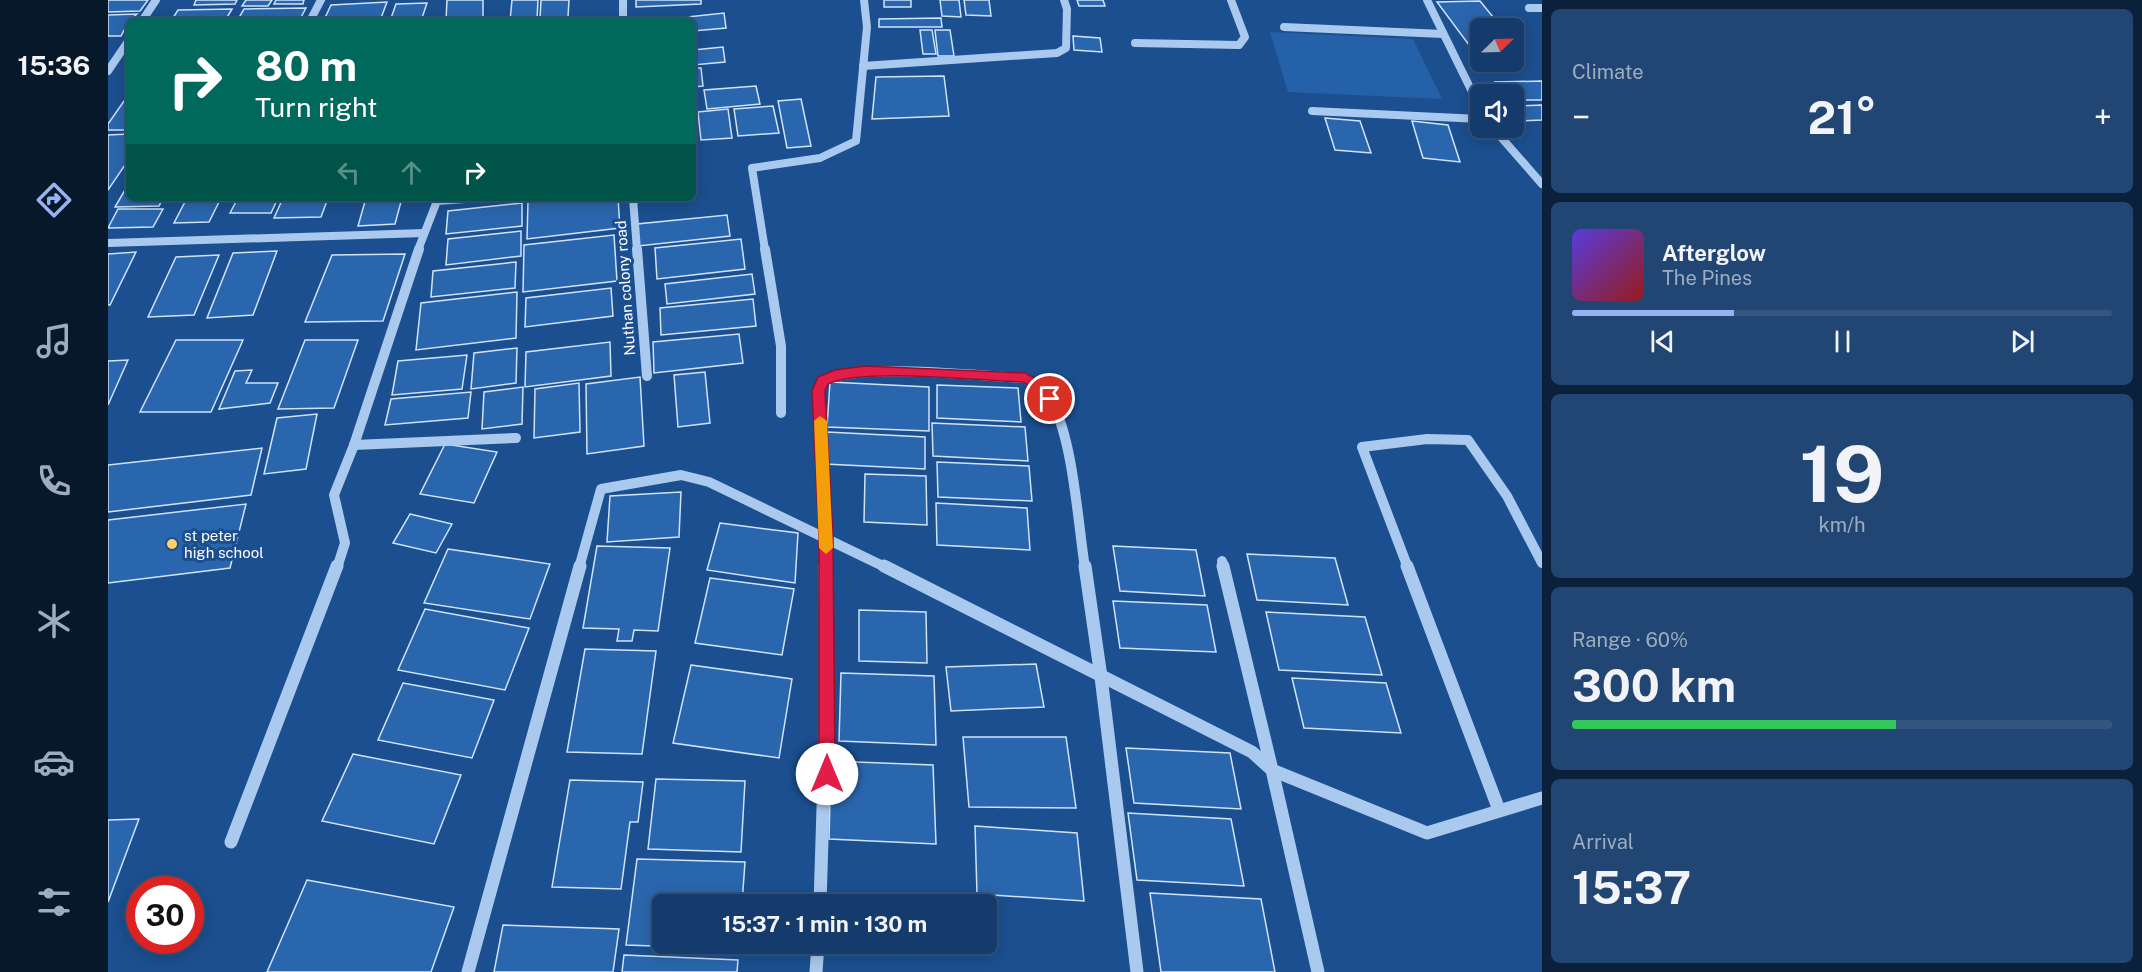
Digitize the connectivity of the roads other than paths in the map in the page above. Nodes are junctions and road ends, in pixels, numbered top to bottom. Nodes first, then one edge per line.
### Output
1 (156, 0) edge
2 (321, 0) edge
3 (623, 0) edge
4 (864, 0) edge
5 (1064, 0) edge
6 (1231, 0) edge
7 (1427, 0) edge
8 (1529, 8) dead end
9 (1542, 8) edge
10 (144, 18) edge
11 (312, 18) edge
12 (623, 18) edge
13 (1284, 27) dead end
14 (1443, 34) junction
15 (1135, 43) dead end
16 (126, 44) edge
17 (863, 66) junction
18 (108, 70) edge
19 (1470, 88) edge
20 (1312, 111) dead end
21 (1470, 119) edge
22 (1502, 138) edge
23 (1542, 184) edge
24 (437, 201) edge
25 (633, 201) edge
26 (424, 233) junction
27 (108, 243) edge
28 (647, 376) dead end
29 (782, 412) dead end
30 (516, 438) dead end
31 (354, 445) junction
32 (826, 537) junction
33 (1222, 561) dead end
34 (1542, 563) edge
35 (1101, 677) junction
36 (1272, 770) junction
37 (1541, 798) edge
38 (1498, 810) junction
39 (231, 842) dead end
40 (821, 894) edge
41 (817, 954) edge
42 (468, 972) edge
43 (816, 972) edge
44 (1137, 972) edge
45 (1318, 972) edge

1 - 10 street
2 - 11 street
3 - 12 street
4 - 17 street
5 - 17 street
6 - 15 street
7 - 14 street
8 - 9 street
13 - 14 street
14 - 19 street
16 - 18 street
17 - 29 street
20 - 21 street
22 - 23 street
24 - 26 street
25 - 28 street, Nuthan colony road
26 - 27 street
26 - 31 street
30 - 31 street
31 - 39 street
32 - 35 street
32 - 35 street
32 - 40 street
32 - 42 street
33 - 36 street
34 - 38 street
35 - 36 street
35 - 44 street
36 - 38 street
36 - 45 street
37 - 38 street
41 - 43 street

